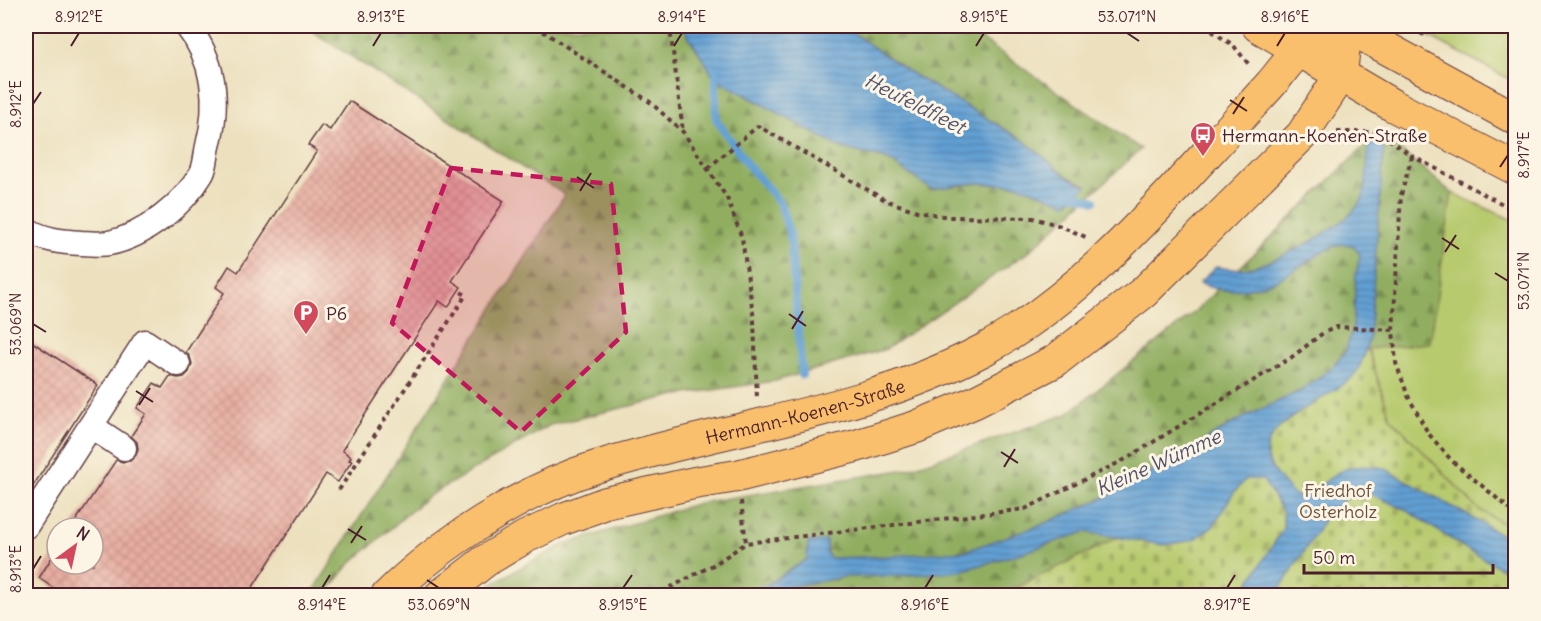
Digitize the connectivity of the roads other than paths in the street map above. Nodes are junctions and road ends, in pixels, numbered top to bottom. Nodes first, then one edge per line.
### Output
1 (187, 26) edge
2 (1258, 26) edge
3 (1346, 26) edge
4 (1300, 51) junction
5 (1341, 75) junction
6 (1515, 119) edge
7 (1515, 169) edge
8 (26, 229) edge
9 (178, 364) dead end
10 (91, 426) junction
11 (124, 448) dead end
12 (26, 526) edge
13 (387, 596) edge
14 (440, 596) edge

1 - 8 lane
2 - 4 main road
3 - 4 main road, Hermann-Koenen-Straße
3 - 5 main road
3 - 6 main road
4 - 5 main road
4 - 13 main road, Hermann-Koenen-Straße
5 - 7 main road
5 - 14 main road
9 - 10 lane
10 - 11 lane
10 - 12 lane

